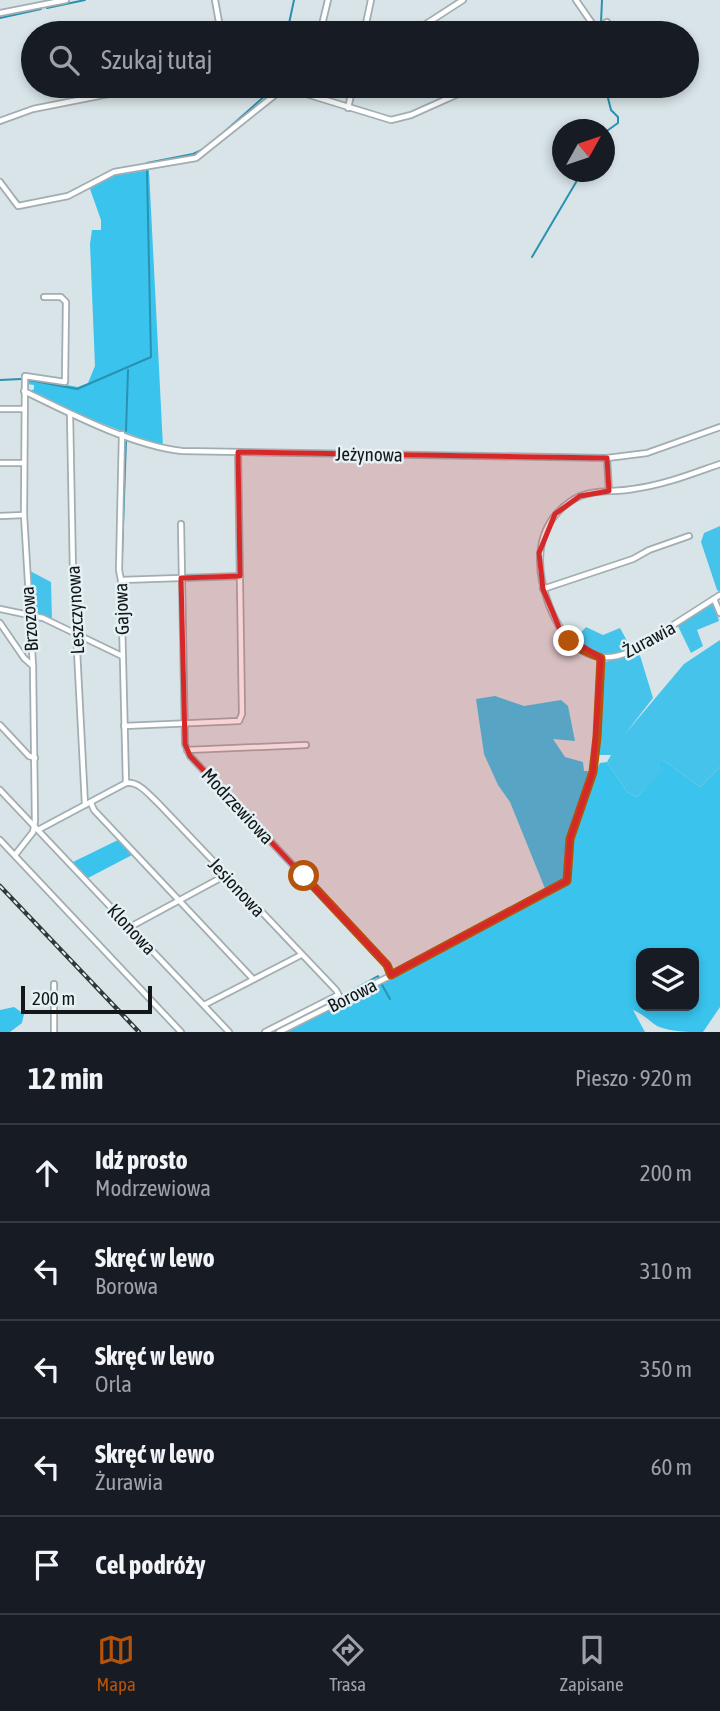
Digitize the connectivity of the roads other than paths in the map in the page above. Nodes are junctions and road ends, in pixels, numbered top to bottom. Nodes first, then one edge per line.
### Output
1 (66, 0) edge
2 (215, 0) edge
3 (328, 0) edge
4 (371, 0) edge
5 (463, 0) edge
6 (576, 0) edge
7 (41, 2) edge
8 (0, 13) edge
9 (218, 21) edge
10 (323, 21) edge
11 (367, 21) edge
12 (431, 21) edge
13 (590, 21) edge
14 (88, 98) edge
15 (270, 98) edge
16 (317, 98) edge
17 (350, 98) edge
18 (447, 98) edge
19 (348, 108) junction
20 (0, 121) edge
21 (0, 182) edge
22 (44, 297) dead end
23 (24, 391) junction
24 (0, 409) edge
25 (23, 409) junction
26 (70, 414) junction
27 (720, 427) edge
28 (122, 434) junction
29 (238, 452) junction
30 (607, 458) junction
31 (0, 463) edge
32 (24, 463) junction
33 (720, 464) edge
34 (608, 491) junction
35 (24, 515) junction
36 (0, 516) edge
37 (181, 524) dead end
38 (689, 536) dead end
39 (240, 576) junction
40 (181, 578) junction
41 (121, 580) junction
42 (543, 589) junction
43 (720, 595) edge
44 (714, 599) junction
45 (0, 608) edge
46 (28, 613) junction
47 (720, 613) edge
48 (0, 623) edge
49 (76, 635) junction
50 (122, 656) junction
51 (601, 658) junction
52 (33, 666) junction
53 (184, 723) junction
54 (0, 725) edge
55 (124, 726) junction
56 (306, 745) dead end
57 (187, 750) junction
58 (35, 758) junction
59 (126, 783) junction
60 (0, 790) edge
61 (88, 804) junction
62 (36, 828) junction
63 (0, 840) edge
64 (15, 855) junction
65 (226, 875) junction
66 (179, 901) junction
67 (130, 927) junction
68 (301, 955) junction
69 (391, 975) junction
70 (253, 979) junction
71 (54, 984) dead end
72 (338, 995) junction
73 (342, 1001) junction
74 (204, 1005) junction
75 (54, 1032) edge
76 (181, 1032) edge
77 (229, 1032) edge
78 (265, 1032) edge
79 (279, 1032) edge

1 - 7 street
2 - 9 street
3 - 10 street
4 - 11 street
5 - 12 street
6 - 13 street
7 - 8 street
14 - 20 street
15 - 21 street
16 - 19 street
17 - 19 street
18 - 19 street
22 - 23 street, Brzozowa
23 - 25 street, Brzozowa
23 - 26 street, Jeżynowa
24 - 25 street
25 - 32 street, Brzozowa
26 - 28 street, Jeżynowa
26 - 49 street, Leszczynowa
27 - 30 street, Jeżynowa
28 - 29 street, Jeżynowa
28 - 41 street, Gajowa
29 - 30 street, Jeżynowa
29 - 39 street
30 - 34 street
31 - 32 street
32 - 35 street, Brzozowa
33 - 34 street, Żurawia
34 - 42 street, Żurawia
35 - 36 street
35 - 46 street, Brzozowa
37 - 40 street, Modrzewiowa
38 - 42 street
39 - 40 street
39 - 53 street
40 - 41 street
40 - 53 street, Modrzewiowa
41 - 50 street, Gajowa
42 - 51 street, Żurawia
43 - 44 street, Żurawia
44 - 47 street
44 - 51 street, Żurawia
45 - 46 street
46 - 49 street
46 - 52 street, Brzozowa
48 - 52 street
49 - 50 street
49 - 61 street, Leszczynowa
50 - 55 street, Gajowa
51 - 69 street, Borowa
52 - 58 street, Brzozowa
53 - 55 street
53 - 57 street, Modrzewiowa
54 - 58 street
55 - 59 street, Gajowa
56 - 57 street
57 - 69 street, Modrzewiowa
58 - 62 street, Brzozowa
59 - 61 street
59 - 65 street, Jesionowa
60 - 62 street, Klonowa
61 - 62 street
61 - 66 street
62 - 64 street
62 - 67 street, Klonowa
63 - 64 street
64 - 76 street
65 - 66 street
65 - 68 street, Jesionowa
66 - 67 street
66 - 70 street
67 - 74 street, Klonowa
68 - 70 street
68 - 72 street, Jesionowa
69 - 73 street, Borowa
70 - 74 street
71 - 75 street
72 - 73 street, Jesionowa
72 - 78 street, Borowa
73 - 79 street, Borowa
74 - 77 street, Klonowa

